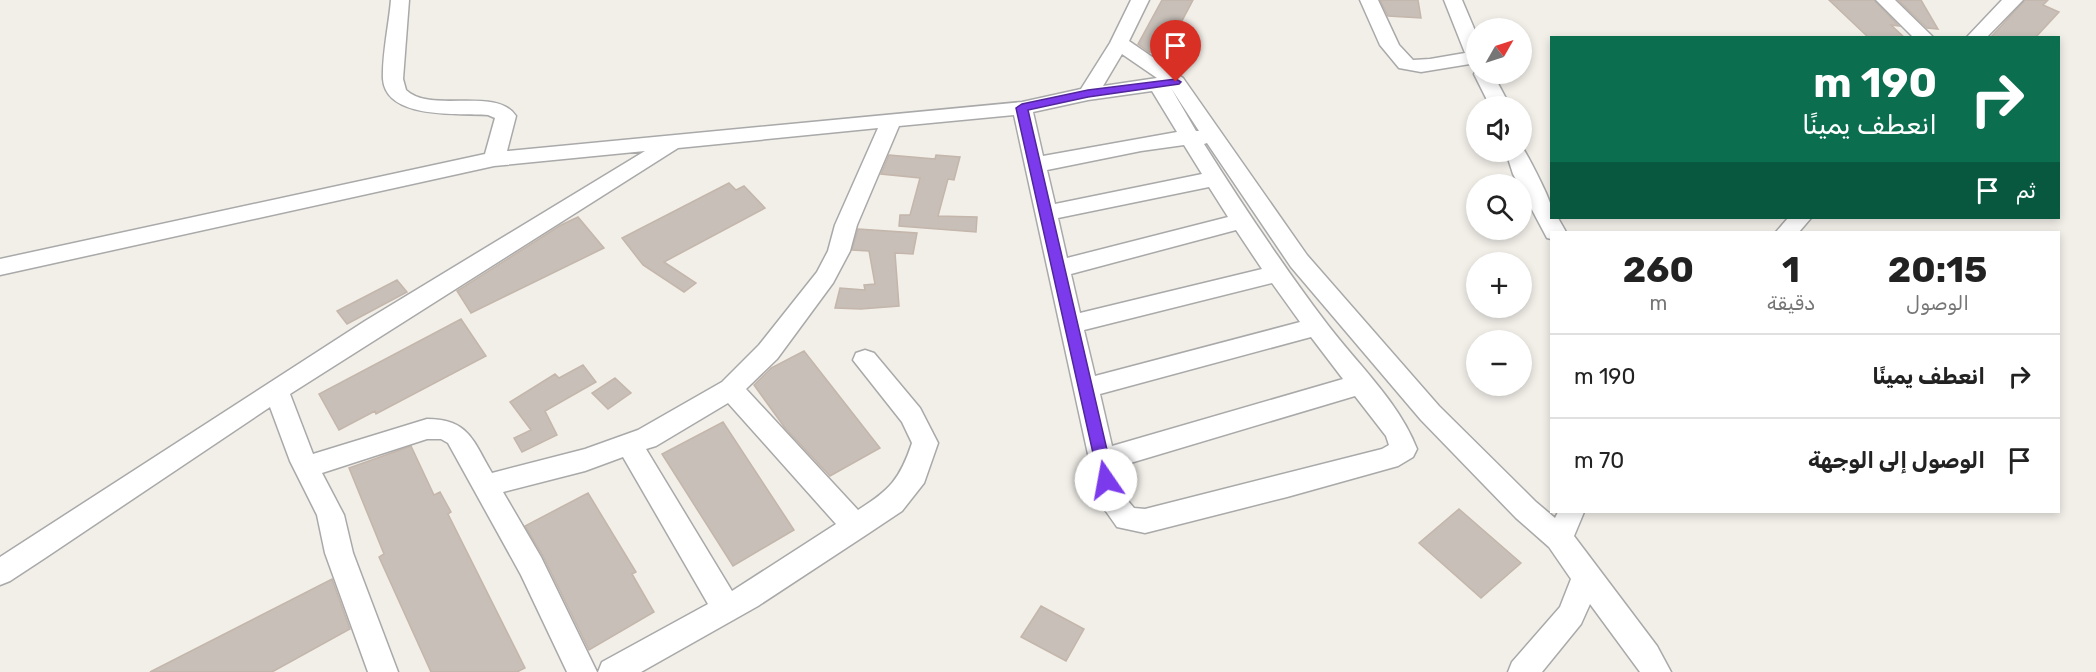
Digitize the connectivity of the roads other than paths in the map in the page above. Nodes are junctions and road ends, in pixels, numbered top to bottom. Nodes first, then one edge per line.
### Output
1 (400, 0) edge
2 (1140, 0) edge
3 (1369, 0) edge
4 (1453, 0) edge
5 (1885, 0) edge
6 (2005, 2) edge
7 (1466, 32) edge
8 (1923, 36) edge
9 (1977, 36) edge
10 (1119, 43) junction
11 (1466, 58) edge
12 (1166, 83) junction
13 (1088, 94) junction
14 (1022, 108) junction
15 (891, 122) junction
16 (1203, 137) junction
17 (677, 142) junction
18 (494, 159) junction
19 (1520, 162) edge
20 (1035, 165) junction
21 (1216, 178) junction
22 (1046, 213) junction
23 (1799, 219) edge
24 (1242, 221) junction
25 (1554, 231) edge
26 (1788, 231) edge
27 (0, 267) edge
28 (1059, 269) junction
29 (1278, 273) junction
30 (1071, 324) junction
31 (1316, 327) junction
32 (865, 360) dead end
33 (1361, 384) junction
34 (1086, 388) junction
35 (731, 389) junction
36 (276, 390) junction
37 (629, 444) junction
38 (1102, 460) junction
39 (306, 467) junction
40 (485, 486) junction
41 (1571, 513) edge
42 (856, 527) junction
43 (1559, 538) junction
44 (0, 572) edge
45 (1586, 577) junction
46 (727, 609) junction
47 (383, 672) edge
48 (582, 672) edge
49 (613, 672) edge
50 (1523, 672) edge
51 (1656, 672) edge

1 - 18 street
2 - 10 street
3 - 11 street
4 - 7 street
5 - 8 street
6 - 9 street
10 - 12 street
10 - 13 street
12 - 13 street
12 - 16 street
13 - 14 street
14 - 15 street
14 - 20 street
15 - 17 street
15 - 35 street
16 - 20 street
16 - 21 street
16 - 43 street
17 - 18 street
17 - 36 street
18 - 27 street
19 - 25 street
20 - 22 street
21 - 22 street
21 - 24 street
22 - 28 street
23 - 26 street
24 - 28 street
24 - 29 street
28 - 30 street
29 - 30 street
29 - 31 street
30 - 34 street
31 - 33 street
31 - 34 street
32 - 42 street
33 - 38 street
33 - 38 street
34 - 38 street
35 - 37 street
35 - 42 street
36 - 39 street
36 - 44 street
37 - 40 street
37 - 46 street
39 - 40 street
39 - 47 street
40 - 48 street
41 - 43 street
42 - 46 street
43 - 45 street
45 - 50 street
45 - 51 street
46 - 49 street

